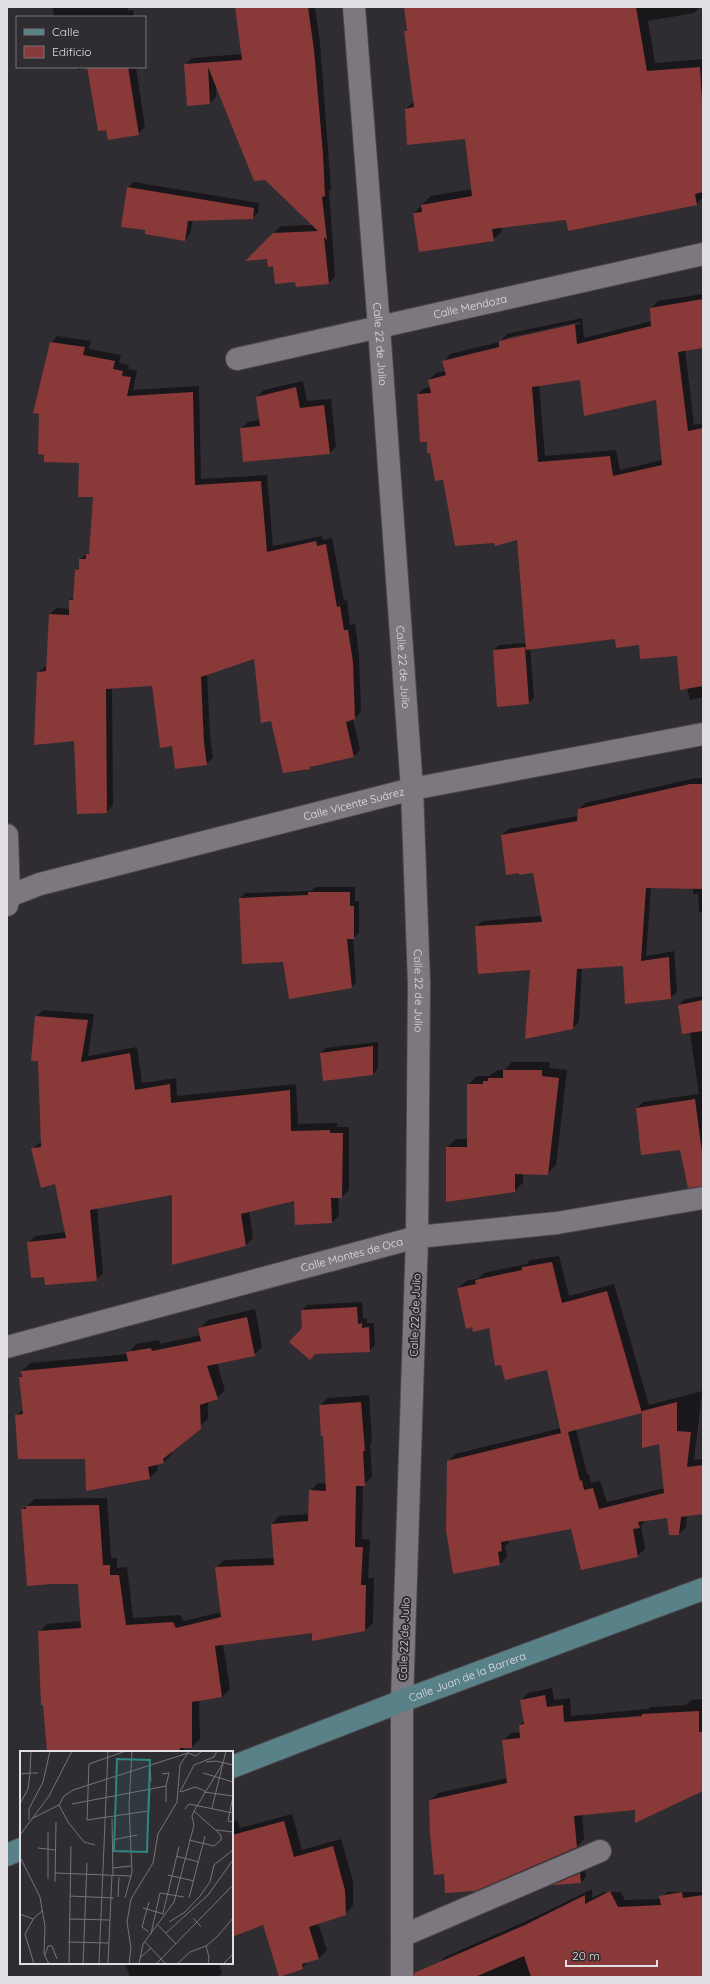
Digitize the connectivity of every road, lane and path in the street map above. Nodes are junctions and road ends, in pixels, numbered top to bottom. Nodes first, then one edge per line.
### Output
1 (354, 7) edge
2 (703, 254) edge
3 (380, 327) junction
4 (236, 359) dead end
5 (703, 734) edge
6 (412, 789) junction
7 (7, 835) edge
8 (8, 900) edge
9 (703, 1198) edge
10 (417, 1237) junction
11 (7, 1347) edge
12 (703, 1590) edge
13 (402, 1701) junction
14 (233, 1767) edge
15 (20, 1849) edge
16 (600, 1851) dead end
17 (7, 1855) edge
18 (402, 1936) junction
19 (402, 1977) edge

1 - 3 street, Calle 22 de Julio
2 - 3 street, Calle Mendoza
3 - 4 street, Calle Mendoza
3 - 6 street, Calle 22 de Julio
5 - 6 street, Calle Vicente Suárez
6 - 8 street, Calle Vicente Suárez
6 - 10 street, Calle 22 de Julio
7 - 8 street
9 - 10 street, Calle Montes de Oca
10 - 11 street, Calle Montes de Oca
10 - 13 street, Calle 22 de Julio
12 - 13 street, Calle Juan de la Barrera
13 - 14 street, Calle Juan de la Barrera
13 - 18 street, Calle 22 de Julio
15 - 17 street
16 - 18 street
18 - 19 street, Calle 22 de Julio

